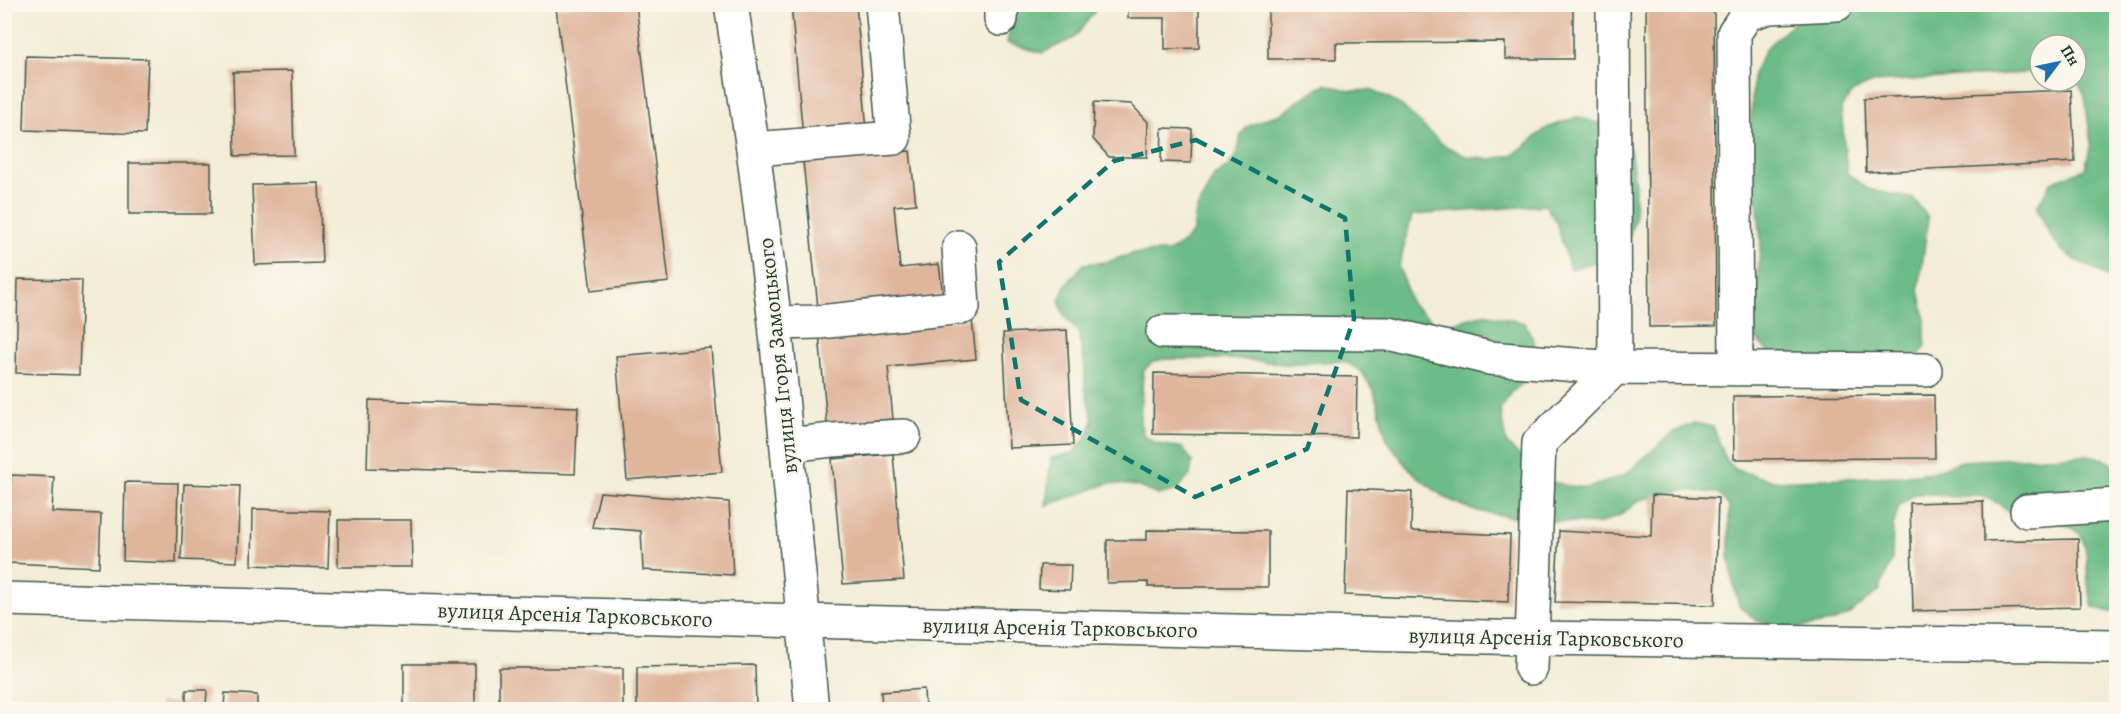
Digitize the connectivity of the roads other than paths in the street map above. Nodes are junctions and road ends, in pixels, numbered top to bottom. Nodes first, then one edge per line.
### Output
1 (731, 4) edge
2 (882, 4) edge
3 (1613, 4) edge
4 (1837, 4) edge
5 (753, 149) junction
6 (958, 247) dead end
7 (775, 323) junction
8 (1163, 333) dead end
9 (1615, 368) junction
10 (1736, 369) junction
11 (1925, 370) dead end
12 (904, 436) dead end
13 (788, 445) junction
14 (2116, 506) edge
15 (2027, 511) dead end
16 (4, 599) edge
17 (804, 621) junction
18 (2116, 646) edge
19 (1532, 653) junction
20 (812, 710) edge

1 - 5 street, вулиця Ігоря Замоцького
2 - 5 street
3 - 9 street
4 - 10 street
5 - 7 street, вулиця Ігоря Замоцького
6 - 7 street
7 - 13 street, вулиця Ігоря Замоцького
8 - 9 street
9 - 10 street
9 - 19 street
10 - 11 street
12 - 13 street
13 - 17 street, вулиця Ігоря Замоцького
14 - 15 street
16 - 17 street, вулиця Арсенія Тарковського
17 - 19 street, вулиця Арсенія Тарковського
17 - 20 street, вулиця Ігоря Замоцького
18 - 19 street, вулиця Арсенія Тарковського

